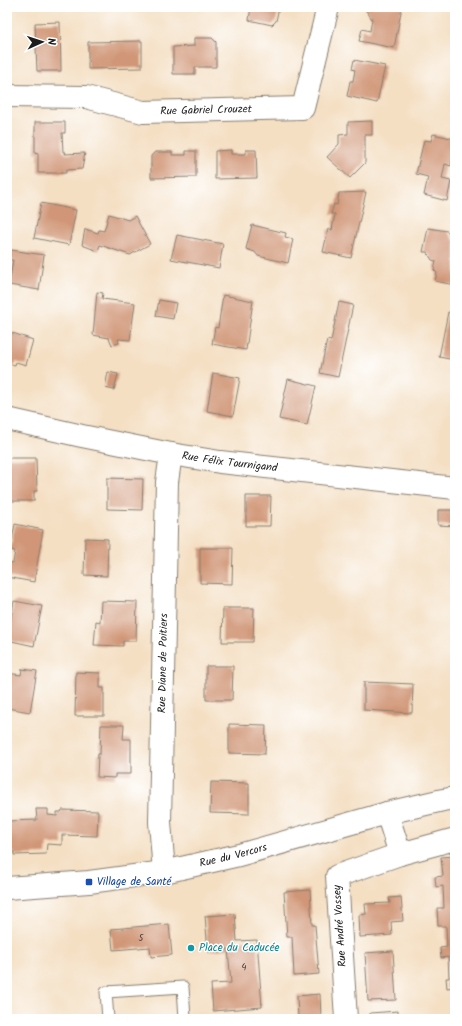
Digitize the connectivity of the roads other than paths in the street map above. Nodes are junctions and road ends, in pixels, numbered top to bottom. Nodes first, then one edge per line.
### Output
1 (328, 7) edge
2 (7, 96) edge
3 (7, 419) edge
4 (171, 454) junction
5 (455, 488) edge
6 (455, 798) edge
7 (387, 814) junction
8 (455, 839) edge
9 (400, 854) junction
10 (164, 872) junction
11 (7, 888) edge
12 (108, 1019) edge
13 (185, 1019) edge
14 (346, 1019) edge

1 - 2 street, Rue Gabriel Crouzet
3 - 4 street, Rue Félix Tournigand
4 - 5 street, Rue Félix Tournigand
4 - 10 street, Rue Diane de Poitiers
6 - 7 street, Rue du Vercors
7 - 9 street
7 - 10 street, Rue du Vercors
8 - 9 street
9 - 14 street, Rue André Vossey
10 - 11 street, Rue du Vercors
12 - 13 lane

